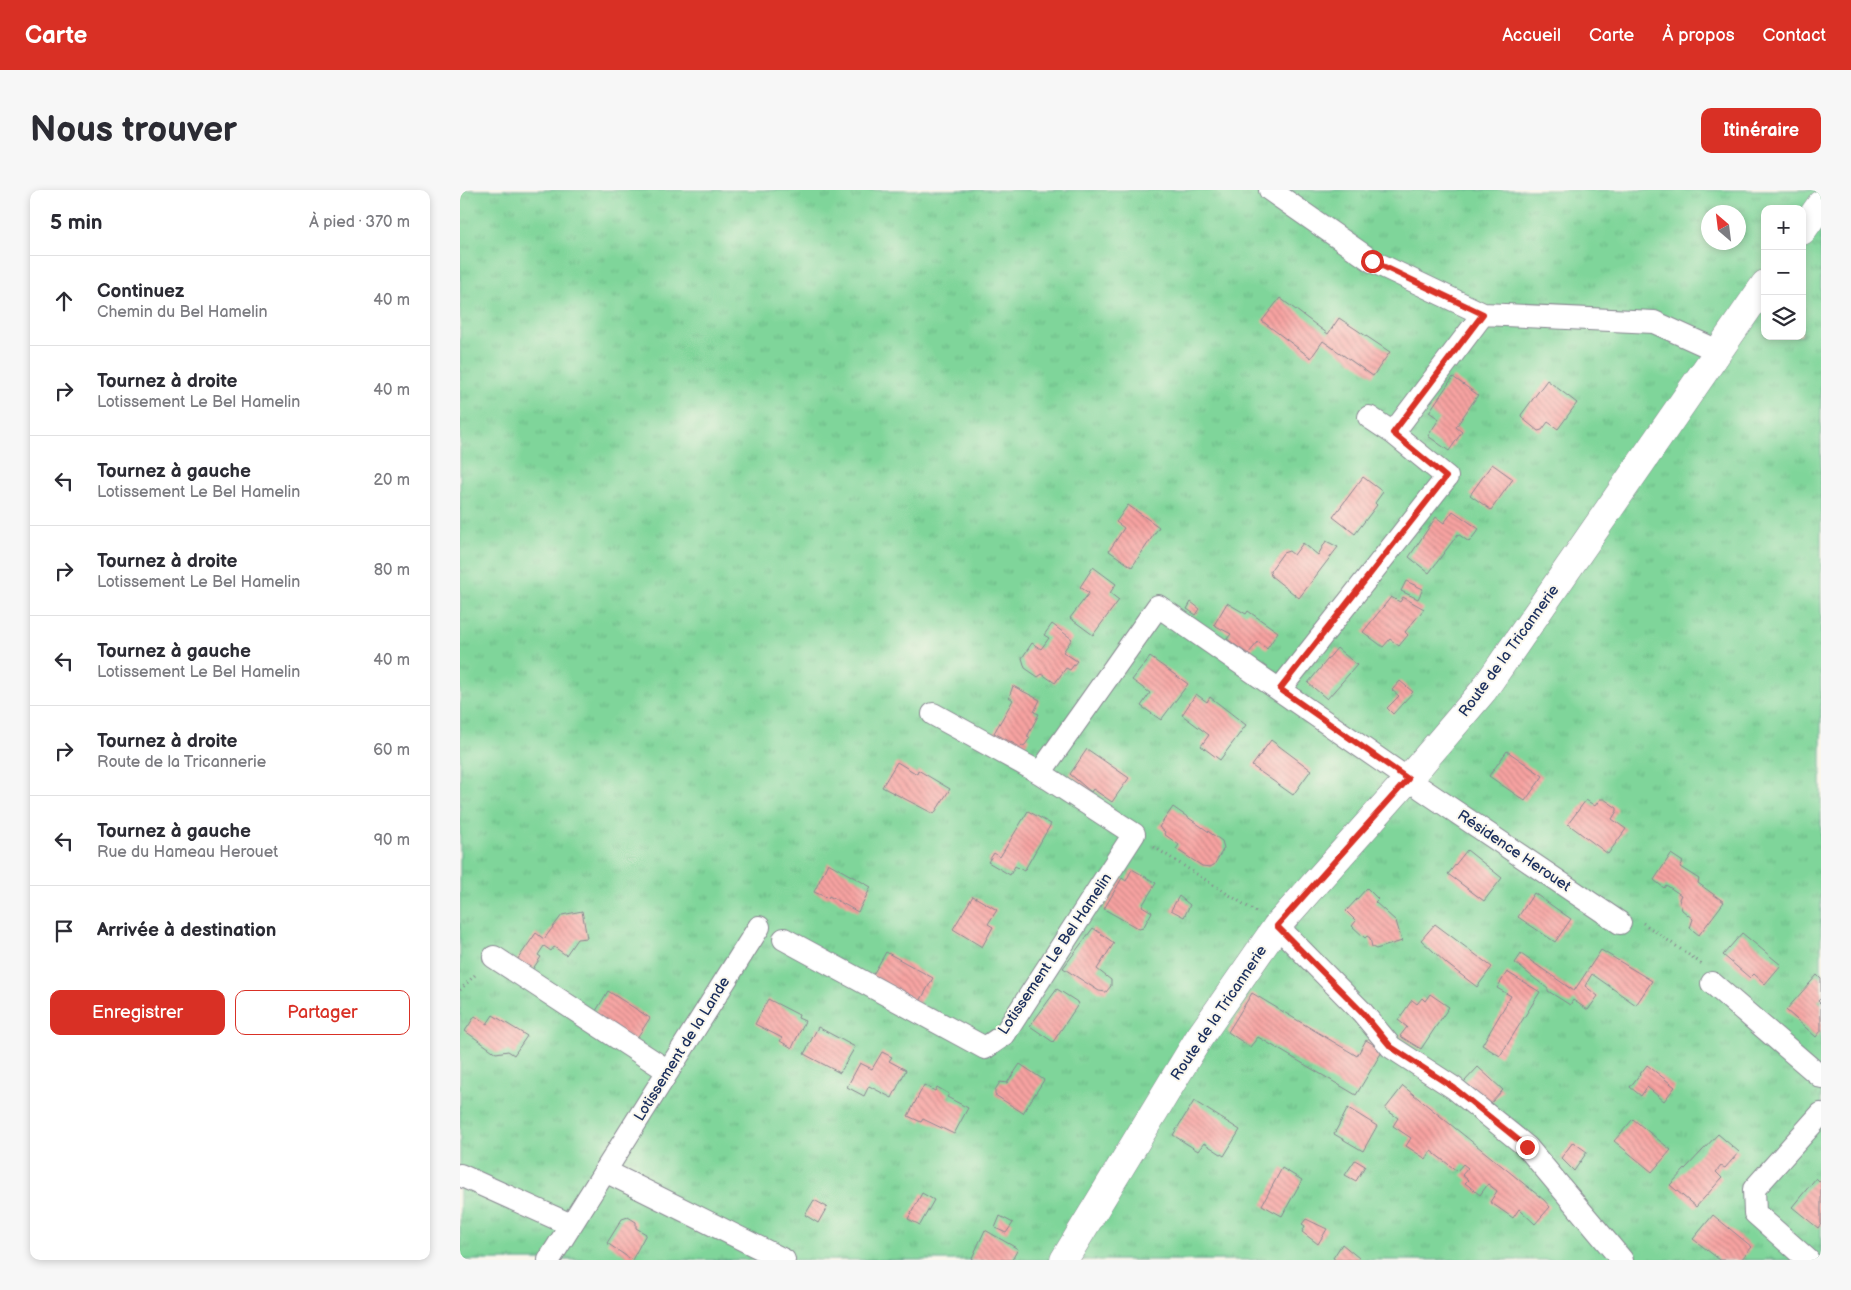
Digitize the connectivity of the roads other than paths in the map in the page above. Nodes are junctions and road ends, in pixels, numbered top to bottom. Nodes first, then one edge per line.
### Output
1 (1270, 190) edge
2 (1821, 204) edge
3 (1806, 225) edge
4 (1761, 290) edge
5 (1483, 314) junction
6 (1718, 351) junction
7 (1369, 416) dead end
8 (1393, 433) junction
9 (1280, 689) junction
10 (933, 714) dead end
11 (1040, 773) junction
12 (1408, 779) junction
13 (1620, 923) road end
14 (1277, 926) junction
15 (759, 927) dead end
16 (784, 939) dead end
17 (494, 957) dead end
18 (1712, 983) road end
19 (668, 1071) junction
20 (1821, 1077) edge
21 (1821, 1114) edge
22 (605, 1170) junction
23 (460, 1175) edge
24 (571, 1225) junction
25 (549, 1260) edge
26 (784, 1260) edge
27 (1064, 1260) edge
28 (1622, 1260) edge
29 (1808, 1260) edge

1 - 5 street
2 - 3 main road
4 - 6 main road, Route de la Tricannerie
5 - 6 street
5 - 8 street
6 - 12 main road, Route de la Tricannerie
7 - 8 street
8 - 9 street
9 - 11 street
9 - 12 street
10 - 11 street
11 - 16 street, Lotissement Le Bel Hamelin
12 - 13 street, Résidence Herouet
12 - 14 main road, Route de la Tricannerie
14 - 27 main road, Route de la Tricannerie
14 - 28 street
15 - 19 street, Lotissement de la Lande
17 - 19 street
18 - 20 street
19 - 22 street, Lotissement de la Lande
21 - 29 street
22 - 24 street, Lotissement de la Lande
22 - 26 street
23 - 24 street
24 - 25 street, Lotissement de la Lande

